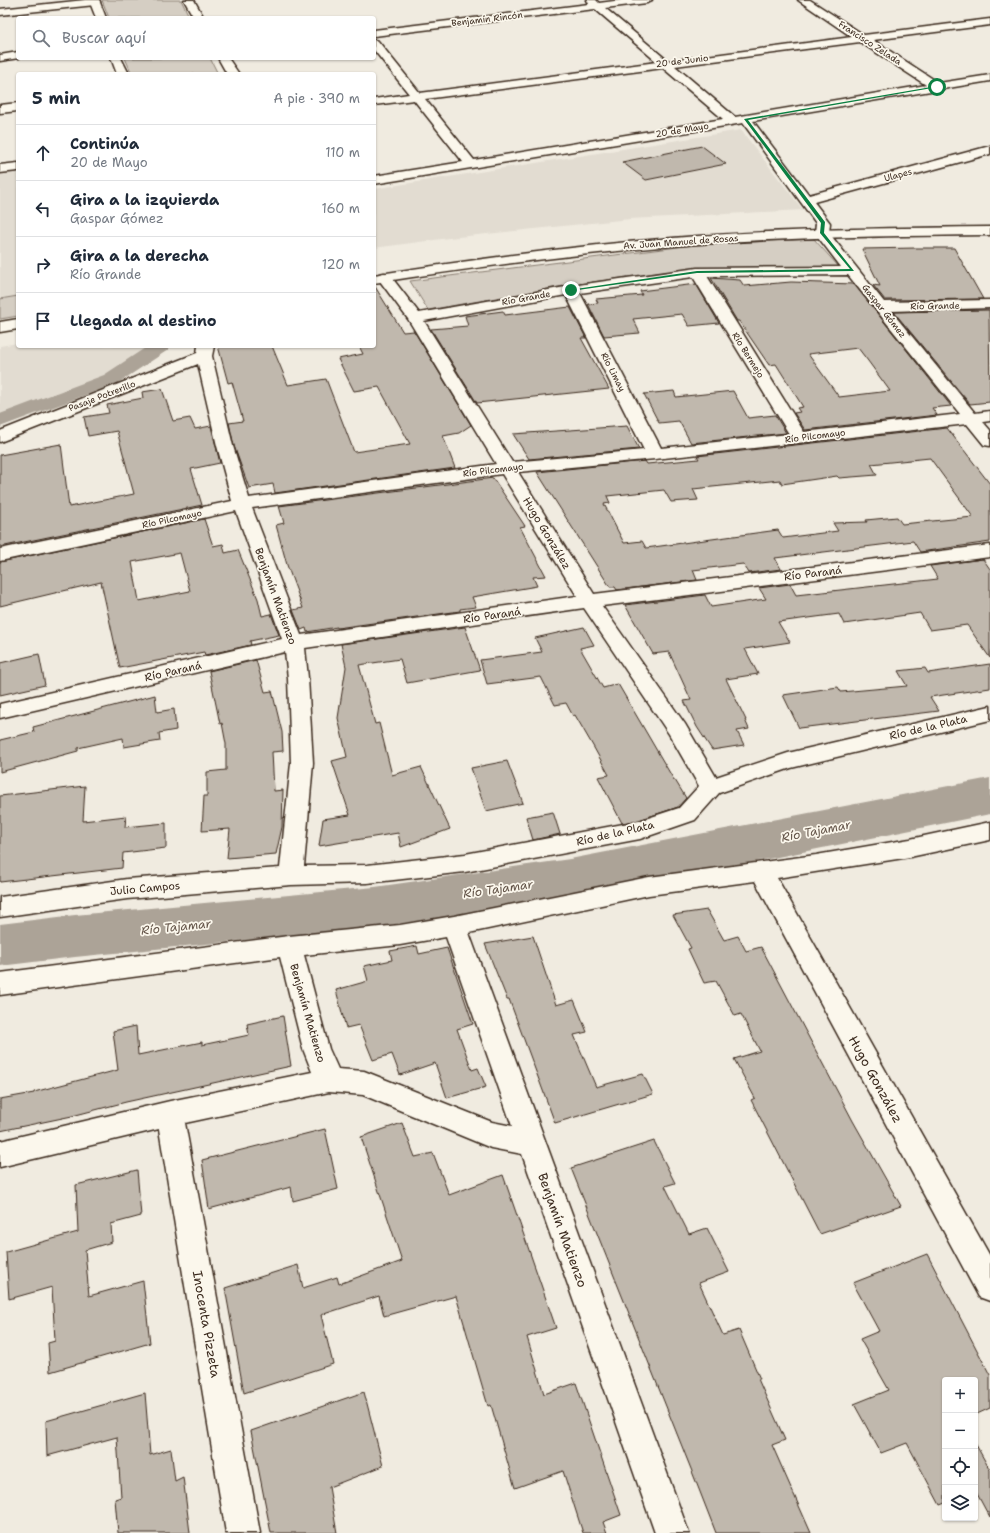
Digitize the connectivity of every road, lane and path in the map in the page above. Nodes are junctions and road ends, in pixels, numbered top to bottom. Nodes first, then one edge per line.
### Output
1 (189, 0) edge
2 (647, 0) edge
3 (803, 0) edge
4 (94, 1) edge
5 (593, 3) edge
6 (0, 12) edge
7 (100, 16) edge
8 (198, 16) edge
9 (990, 22) edge
10 (376, 33) edge
11 (862, 38) junction
12 (376, 46) edge
13 (16, 56) edge
14 (0, 58) edge
15 (117, 60) edge
16 (224, 60) edge
17 (664, 63) junction
18 (121, 72) edge
19 (232, 72) edge
20 (987, 84) edge
21 (937, 87) junction
22 (416, 96) junction
23 (376, 102) edge
24 (16, 107) edge
25 (0, 109) edge
26 (746, 119) junction
27 (733, 121) junction
28 (990, 150) edge
29 (471, 164) junction
30 (16, 166) edge
31 (0, 169) edge
32 (376, 180) edge
33 (806, 200) junction
34 (990, 222) edge
35 (823, 228) junction
36 (990, 231) edge
37 (853, 271) junction
38 (697, 272) junction
39 (377, 275) edge
40 (571, 290) junction
41 (990, 304) edge
42 (880, 307) junction
43 (415, 318) junction
44 (16, 324) edge
45 (0, 327) edge
46 (16, 335) edge
47 (0, 337) edge
48 (205, 351) edge
49 (990, 416) edge
50 (972, 417) junction
51 (0, 437) edge
52 (800, 437) junction
53 (990, 441) edge
54 (655, 454) junction
55 (507, 468) junction
56 (242, 504) junction
57 (990, 551) edge
58 (0, 555) edge
59 (589, 601) junction
60 (294, 643) junction
61 (0, 711) edge
62 (990, 713) edge
63 (712, 787) junction
64 (990, 831) edge
65 (761, 871) junction
66 (291, 876) junction
67 (0, 907) edge
68 (454, 926) junction
69 (289, 946) junction
70 (0, 984) edge
71 (329, 1080) junction
72 (170, 1114) junction
73 (531, 1143) junction
74 (0, 1154) edge
75 (990, 1286) edge
76 (243, 1533) edge
77 (672, 1533) edge

1 - 8 street
2 - 5 street, Benjamín Rincón
3 - 11 street, Francisco Zelada
4 - 6 street
4 - 7 street
5 - 10 street, Benjamín Rincón
5 - 17 street
9 - 11 street, 20 de Junio
11 - 17 street, 20 de Junio
11 - 21 street, Francisco Zelada
12 - 22 street
13 - 14 street
15 - 18 street
16 - 19 street
17 - 22 street, 20 de Junio
17 - 27 street
20 - 21 street, 20 de Mayo
21 - 26 street, 20 de Mayo
22 - 23 street, 20 de Junio
22 - 29 street
24 - 25 street
26 - 27 street, 20 de Mayo
26 - 33 street, Gaspar Gómez
27 - 29 street, 20 de Mayo
28 - 33 street, Ulapes
29 - 32 street, 20 de Mayo
30 - 31 street
33 - 35 street, Gaspar Gómez
34 - 35 street, Av. Juan Manuel de Rosas
35 - 36 street, Av. Juan Manuel de Rosas
35 - 37 street, Gaspar Gómez
35 - 39 street, Av. Juan Manuel de Rosas
37 - 38 street, Río Grande
37 - 42 street, Gaspar Gómez
38 - 40 street, Río Grande
38 - 52 street, Río Bermejo
39 - 43 street, Hugo González
40 - 43 street, Río Grande
40 - 54 street, Río Limay
41 - 42 street, Río Grande
42 - 50 street, Gaspar Gómez
43 - 55 street, Hugo González
44 - 45 street
46 - 47 street
48 - 51 street, Pasaje Potrerillo
48 - 56 street, Benjamín Matienzo
49 - 50 street, Río Pilcomayo
50 - 52 street, Río Pilcomayo
50 - 53 street, Gaspar Gómez
52 - 54 street, Río Pilcomayo
54 - 55 street, Río Pilcomayo
55 - 56 street, Río Pilcomayo
55 - 59 street, Hugo González
56 - 58 street, Río Pilcomayo
56 - 60 street, Benjamín Matienzo
57 - 59 street, Río Paraná
59 - 60 street, Río Paraná
59 - 63 street, Hugo González
60 - 61 street, Río Paraná
60 - 66 street, Benjamín Matienzo
62 - 63 street, Río de la Plata
63 - 66 street, Río de la Plata
64 - 65 street
65 - 68 street
65 - 75 street, Hugo González
66 - 67 street, Julio Campos
68 - 69 street
68 - 73 street, Benjamín Matienzo
69 - 70 street
69 - 71 street, Benjamín Matienzo
71 - 72 street
71 - 73 street
72 - 74 street
72 - 76 street, Inocenta Pizzeta
73 - 77 street, Benjamín Matienzo

